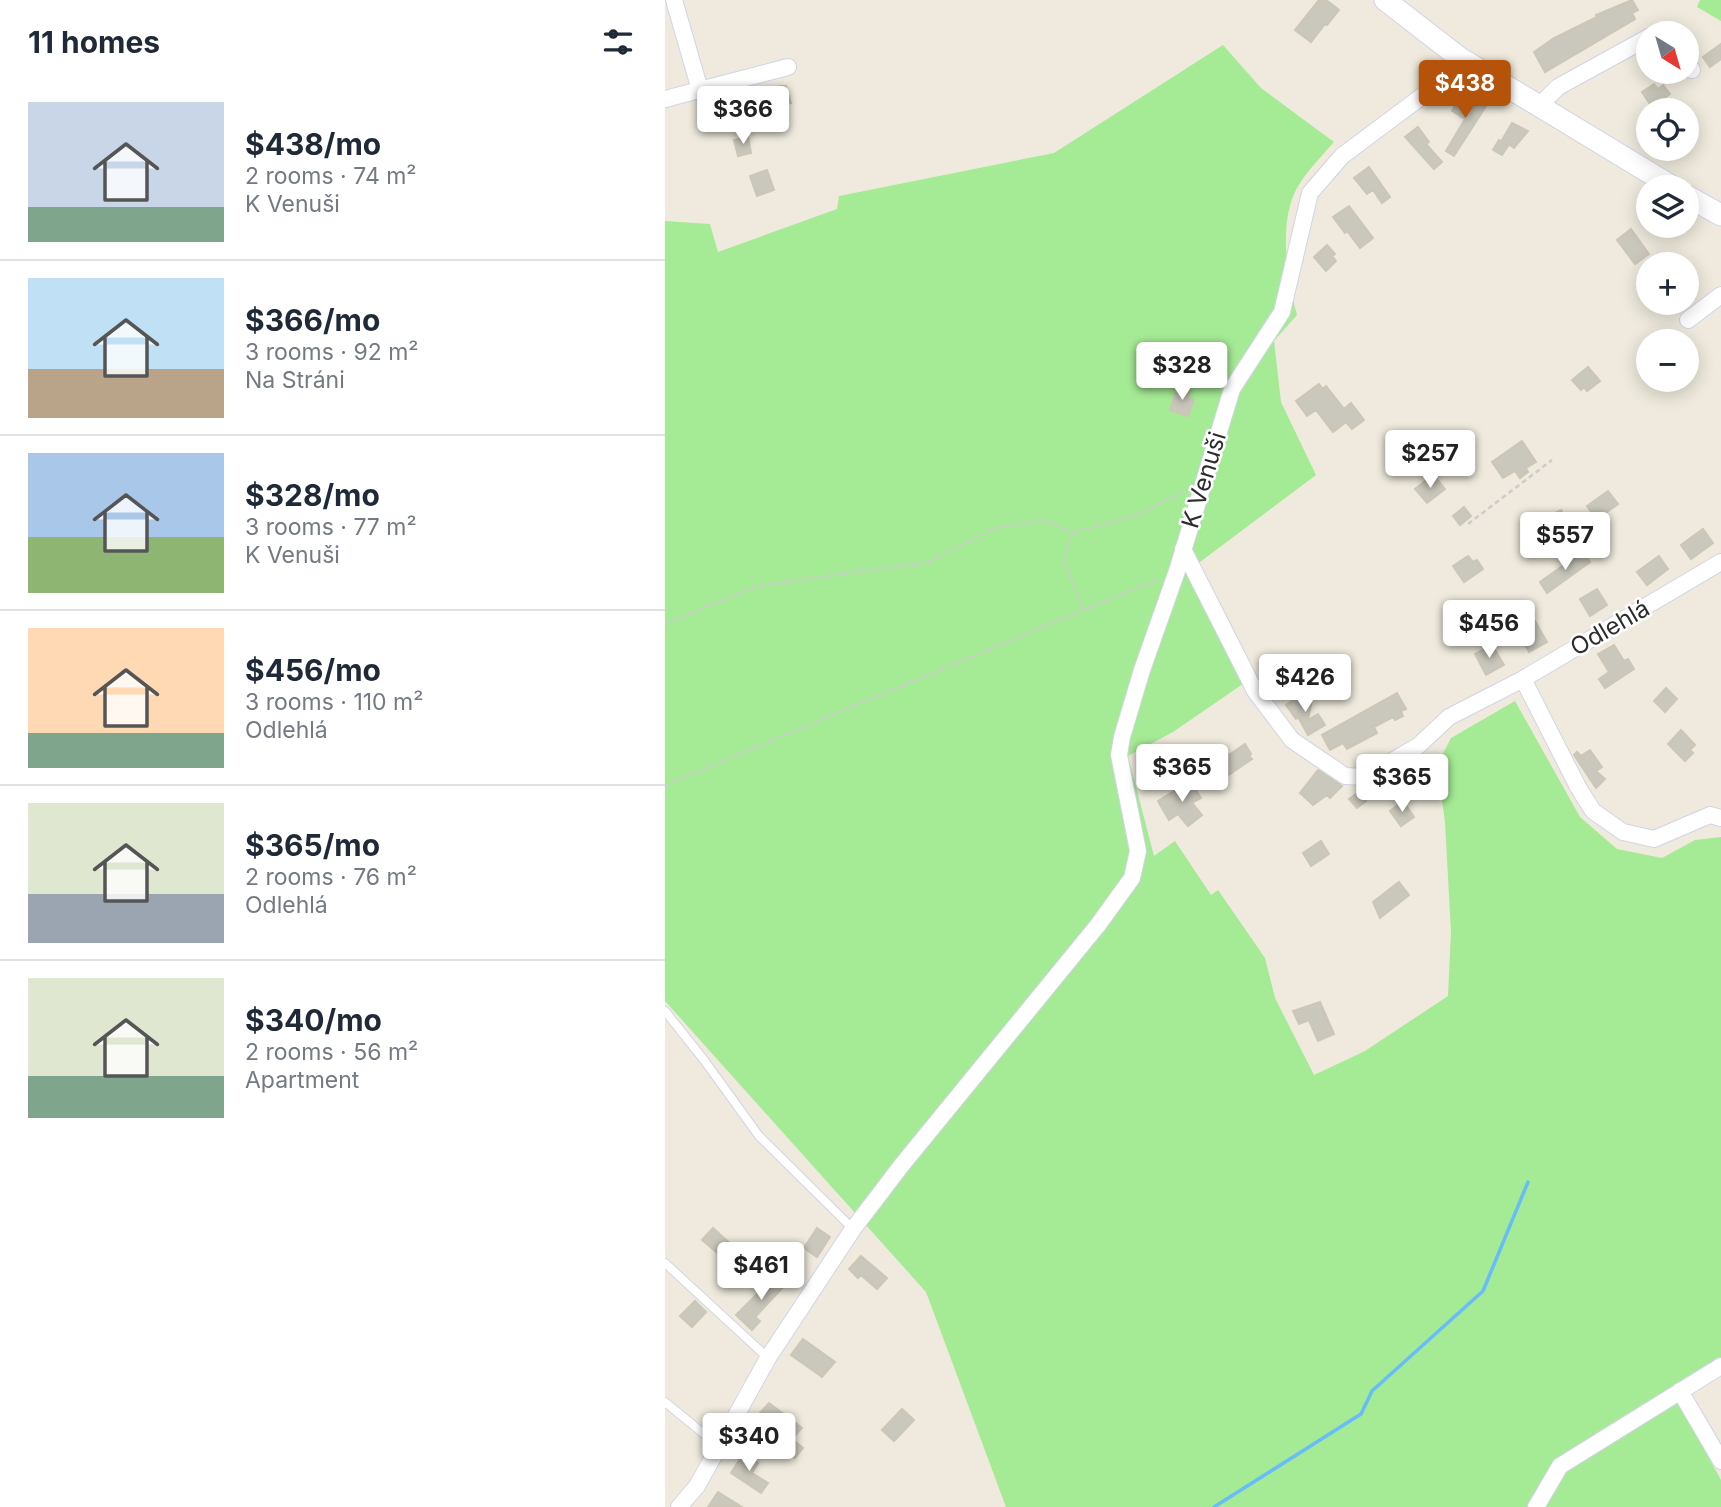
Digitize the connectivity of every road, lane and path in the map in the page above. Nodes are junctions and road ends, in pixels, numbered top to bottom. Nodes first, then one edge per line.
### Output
1 (674, 0) edge
2 (1385, 0) edge
3 (1636, 44) edge
4 (1460, 58) junction
5 (788, 66) dead end
6 (700, 90) junction
7 (665, 99) edge
8 (1539, 106) junction
9 (1653, 175) edge
10 (1699, 202) edge
11 (1721, 215) edge
12 (1721, 295) edge
13 (1688, 320) dead end
14 (1552, 460) dead end
15 (1202, 483) junction
16 (1468, 524) dead end
17 (1072, 533) junction
18 (1184, 549) junction
19 (1721, 562) edge
20 (1177, 571) junction
21 (1085, 610) junction
22 (665, 624) edge
23 (1523, 679) junction
24 (665, 785) edge
25 (1721, 818) edge
26 (665, 1011) edge
27 (853, 1229) junction
28 (665, 1263) edge
29 (768, 1358) junction
30 (1721, 1366) edge
31 (1680, 1391) junction
32 (665, 1402) edge
33 (720, 1447) junction
34 (1721, 1461) edge
35 (679, 1507) edge
36 (1536, 1507) edge

1 - 6 street
2 - 4 main road
3 - 8 street
4 - 8 main road
4 - 15 street, K Venuši
5 - 6 street
6 - 7 street
8 - 9 main road
10 - 11 main road
12 - 13 street
14 - 16 path
15 - 17 path
15 - 18 street, K Venuši
17 - 21 path
17 - 22 path
18 - 20 street, K Venuši
18 - 23 street, Odlehlá
19 - 23 street, Odlehlá
20 - 21 path
20 - 27 street, K Venuši
21 - 24 path
23 - 25 street
26 - 27 lane
27 - 29 street
28 - 29 lane
29 - 33 street
30 - 31 street
31 - 34 street
31 - 36 street
32 - 33 lane
33 - 35 street

